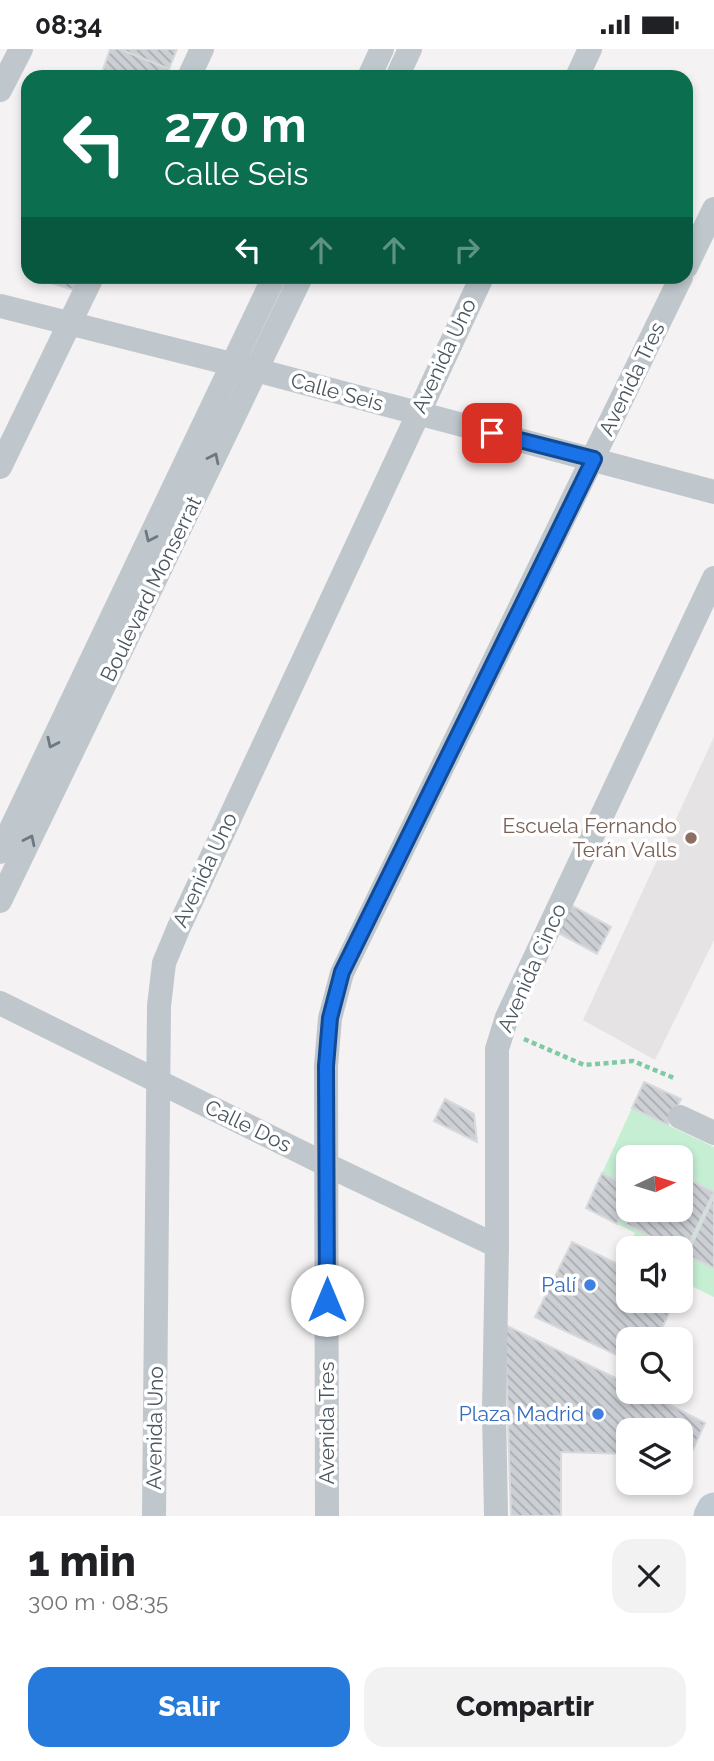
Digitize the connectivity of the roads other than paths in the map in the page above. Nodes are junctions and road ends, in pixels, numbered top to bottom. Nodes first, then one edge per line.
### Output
1 (20, 49) edge
2 (202, 49) edge
3 (382, 49) edge
4 (410, 49) edge
5 (590, 49) edge
6 (192, 70) edge
7 (372, 70) edge
8 (400, 70) edge
9 (580, 70) edge
10 (0, 90) edge
11 (714, 209) edge
12 (693, 252) edge
13 (89, 284) edge
14 (271, 284) edge
15 (298, 284) edge
16 (479, 284) edge
17 (678, 284) edge
18 (0, 306) edge
19 (69, 324) junction
20 (232, 364) junction
21 (256, 370) junction
22 (416, 413) junction
23 (594, 459) junction
24 (0, 467) edge
25 (714, 492) edge
26 (714, 578) edge
27 (0, 852) edge
28 (0, 901) edge
29 (0, 1003) edge
30 (158, 1082) junction
31 (680, 1117) dead end
32 (714, 1133) edge
33 (327, 1165) junction
34 (497, 1247) junction
35 (714, 1510) edge
36 (154, 1516) edge
37 (327, 1516) edge
38 (496, 1516) edge
39 (711, 1516) edge

1 - 10 street
2 - 6 street
3 - 7 street
4 - 8 street
5 - 9 street
11 - 12 street
13 - 19 street
14 - 20 street, Boulevard Monserrat
15 - 21 street, Boulevard Monserrat
16 - 22 street, Avenida Uno
17 - 23 street, Avenida Tres
18 - 19 street, Calle Seis
19 - 20 street, Calle Seis
19 - 24 street
20 - 21 street, Calle Seis
20 -> 27 street, Boulevard Monserrat
21 - 22 street, Calle Seis
28 -> 21 street, Boulevard Monserrat
22 - 23 street, Calle Seis
22 - 30 street, Avenida Uno
23 - 25 street, Calle Seis
23 - 33 street, Avenida Tres
26 - 34 street, Avenida Cinco
29 - 30 street, Calle Dos
30 - 33 street, Calle Dos
30 - 36 street, Avenida Uno
31 - 32 street
33 - 34 street, Calle Dos
33 - 37 street, Avenida Tres
34 - 38 street, Avenida Cinco
35 - 39 main road

